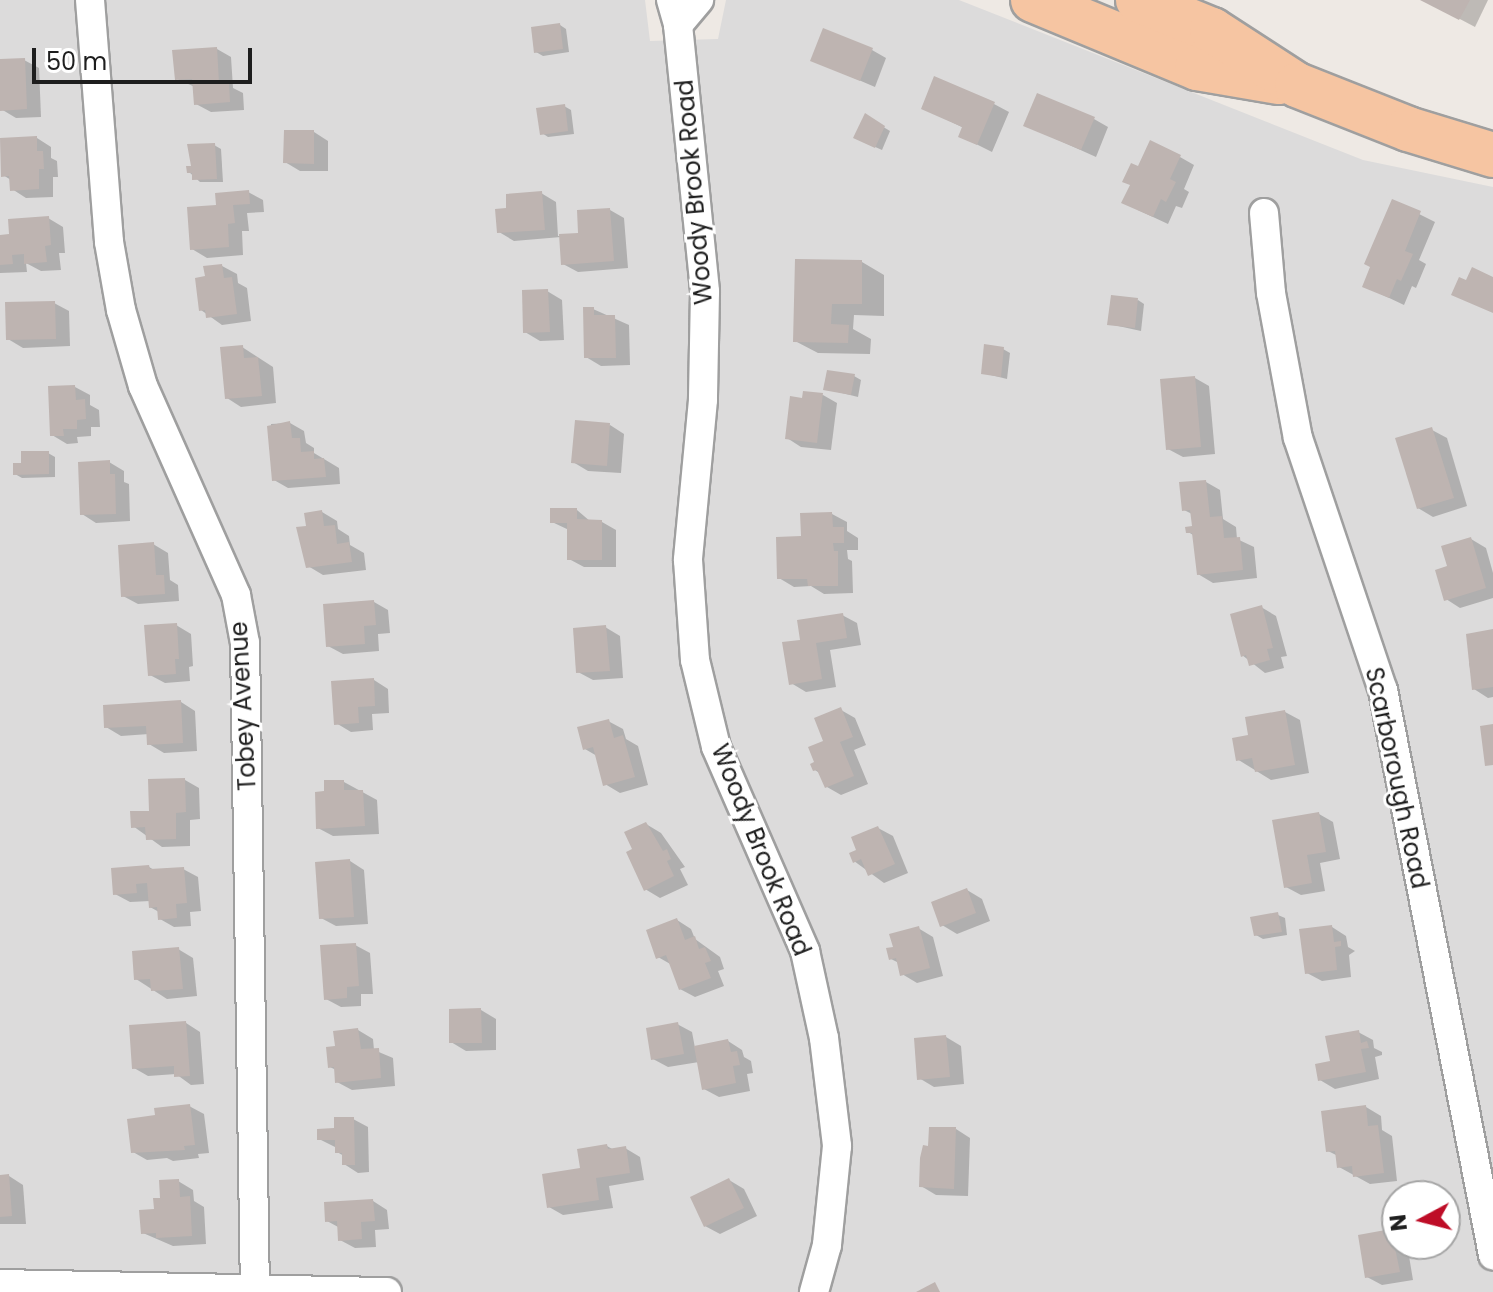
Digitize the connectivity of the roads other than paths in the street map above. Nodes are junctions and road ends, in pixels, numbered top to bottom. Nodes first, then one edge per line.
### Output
1 (90, 0) edge
2 (699, 0) edge
3 (1033, 0) edge
4 (1138, 0) edge
5 (675, 12) edge
6 (1297, 85) junction
7 (1493, 155) edge
8 (1264, 213) dead end
9 (1493, 1255) edge
10 (0, 1284) edge
11 (255, 1290) edge
12 (387, 1292) edge
13 (814, 1292) edge

1 - 11 street, Tobey Avenue
2 - 5 street, Woody Brook Road
3 - 6 main road
4 - 6 main road
5 - 13 street, Woody Brook Road
6 - 7 main road
8 - 9 street, Scarborough Road
10 - 11 street
11 - 12 street

